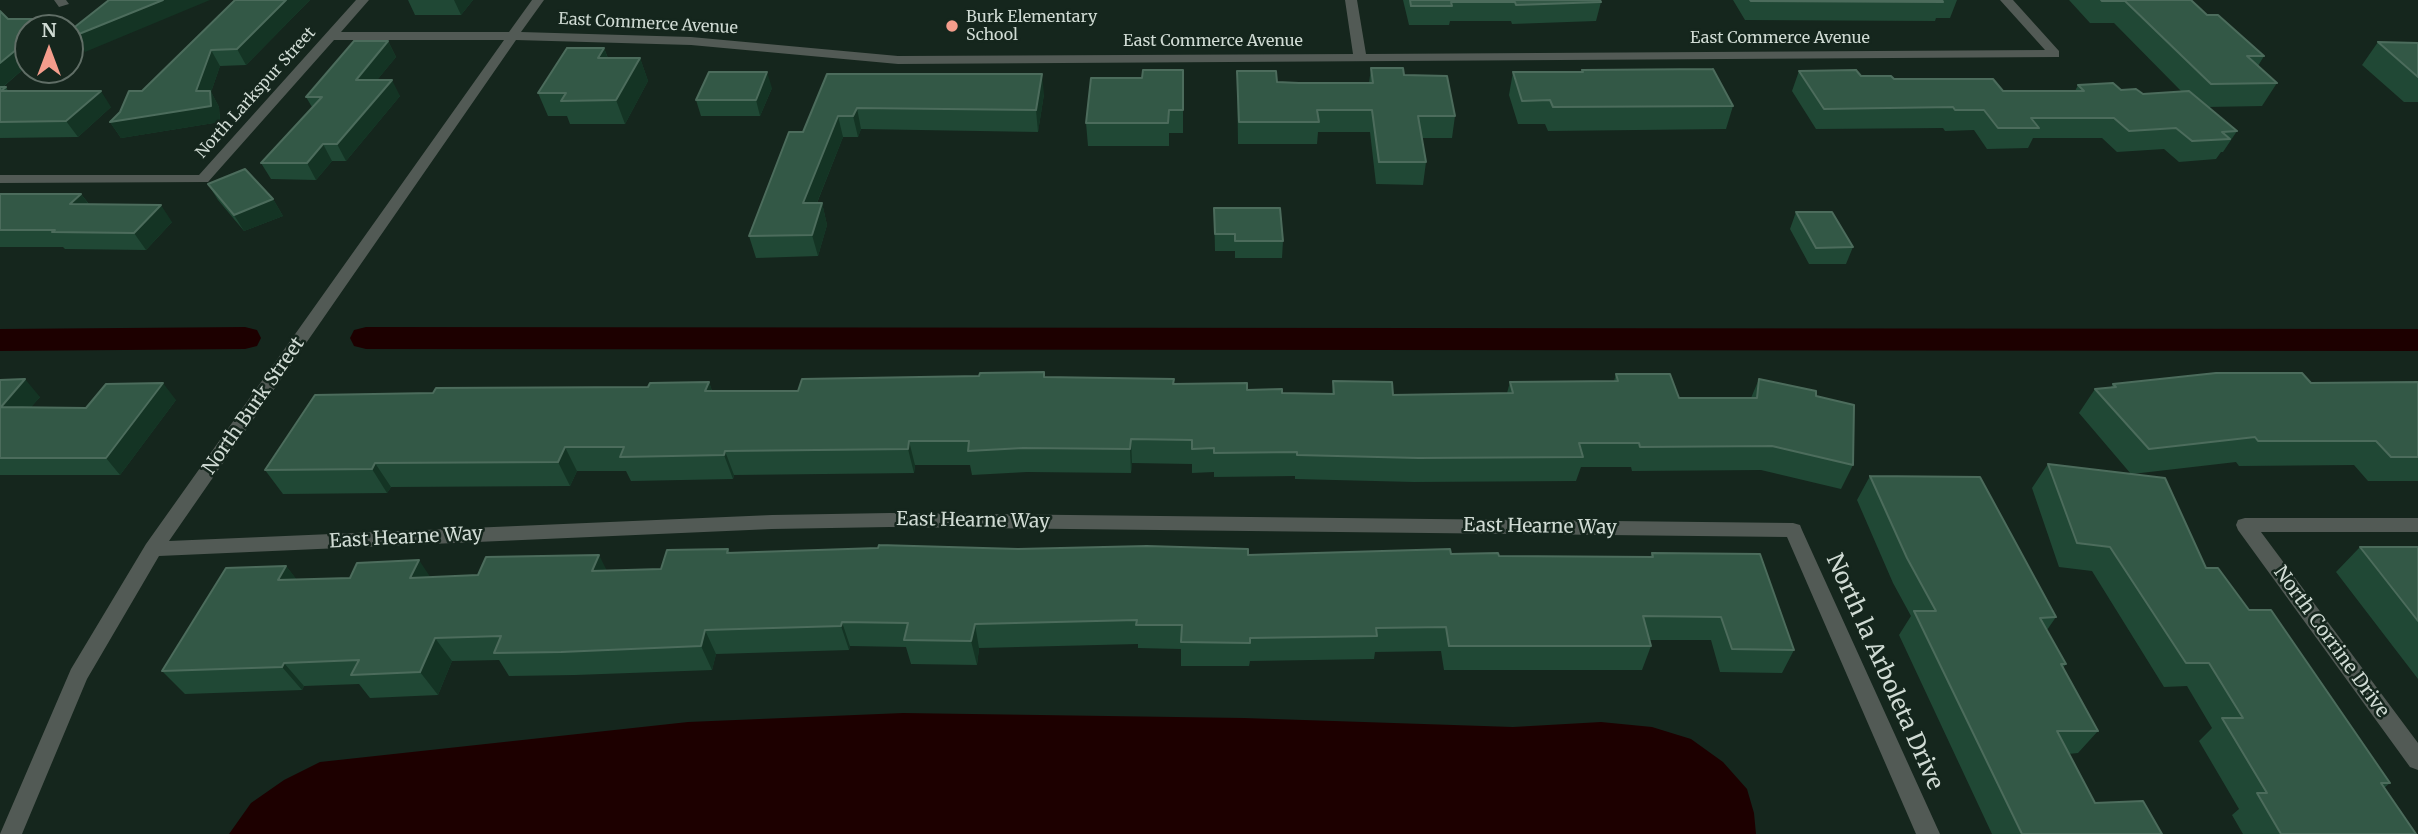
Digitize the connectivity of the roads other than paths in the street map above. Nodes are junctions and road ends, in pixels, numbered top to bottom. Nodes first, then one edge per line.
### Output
1 (363, 0) edge
2 (538, 0) edge
3 (1351, 0) edge
4 (2006, 0) edge
5 (330, 36) junction
6 (513, 36) junction
7 (1360, 58) junction
8 (0, 179) edge
9 (2418, 525) edge
10 (1793, 530) joint
11 (153, 549) junction
12 (2418, 760) edge
13 (10, 834) edge
14 (1928, 834) edge

1 - 5 street, North Larkspur Street
2 - 6 street, North Burk Street
3 - 7 street
4 - 7 street, East Commerce Avenue
5 - 6 street, East Commerce Avenue
5 - 8 street, North Larkspur Street
6 - 7 street, East Commerce Avenue
6 - 11 street, North Burk Street
9 - 12 street, North Corrine Drive
10 - 11 street, East Hearne Way
10 - 14 street, North la Arboleta Drive
11 - 13 street, North Burk Street

